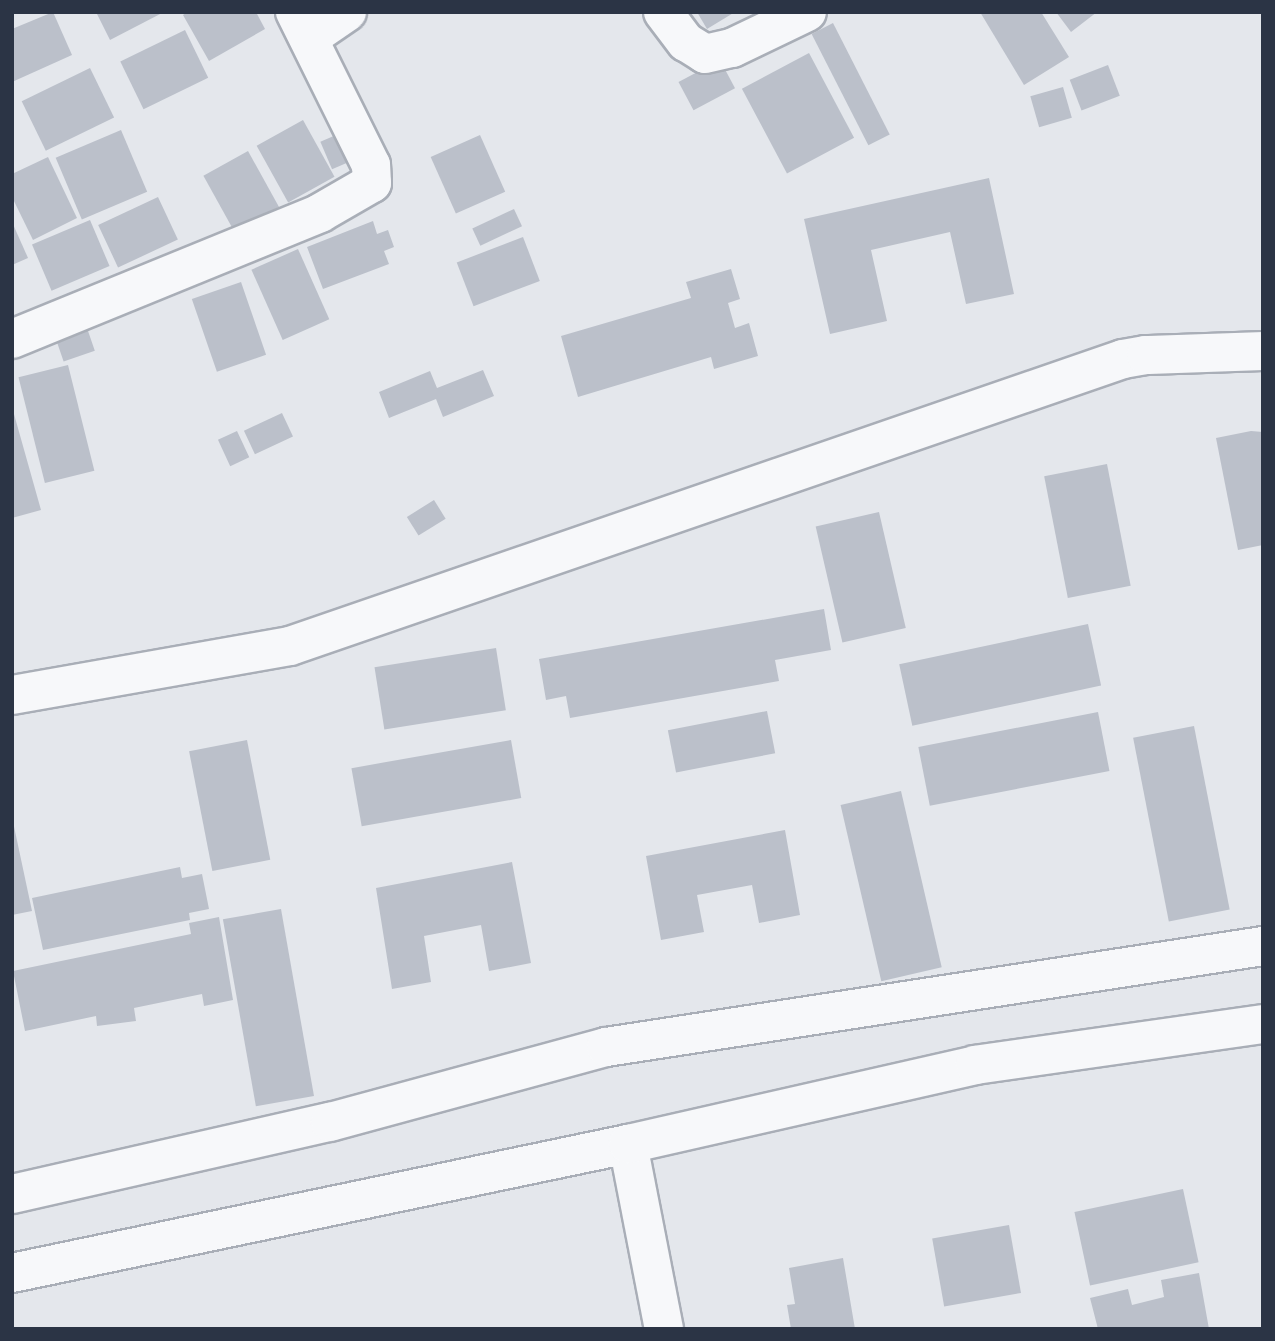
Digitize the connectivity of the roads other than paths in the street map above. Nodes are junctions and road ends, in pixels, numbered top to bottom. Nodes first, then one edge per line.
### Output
1 (347, 12) edge
2 (663, 12) edge
3 (807, 12) edge
4 (302, 25) edge
5 (12, 339) edge
6 (1263, 351) edge
7 (12, 695) edge
8 (1263, 946) edge
9 (1263, 1024) edge
10 (628, 1144) junction
11 (12, 1194) edge
12 (12, 1273) edge
13 (664, 1329) edge

1 - 4 street
2 - 3 street
4 - 5 street
6 - 7 street
8 - 11 street
9 - 10 street
10 - 12 street
10 - 13 street

